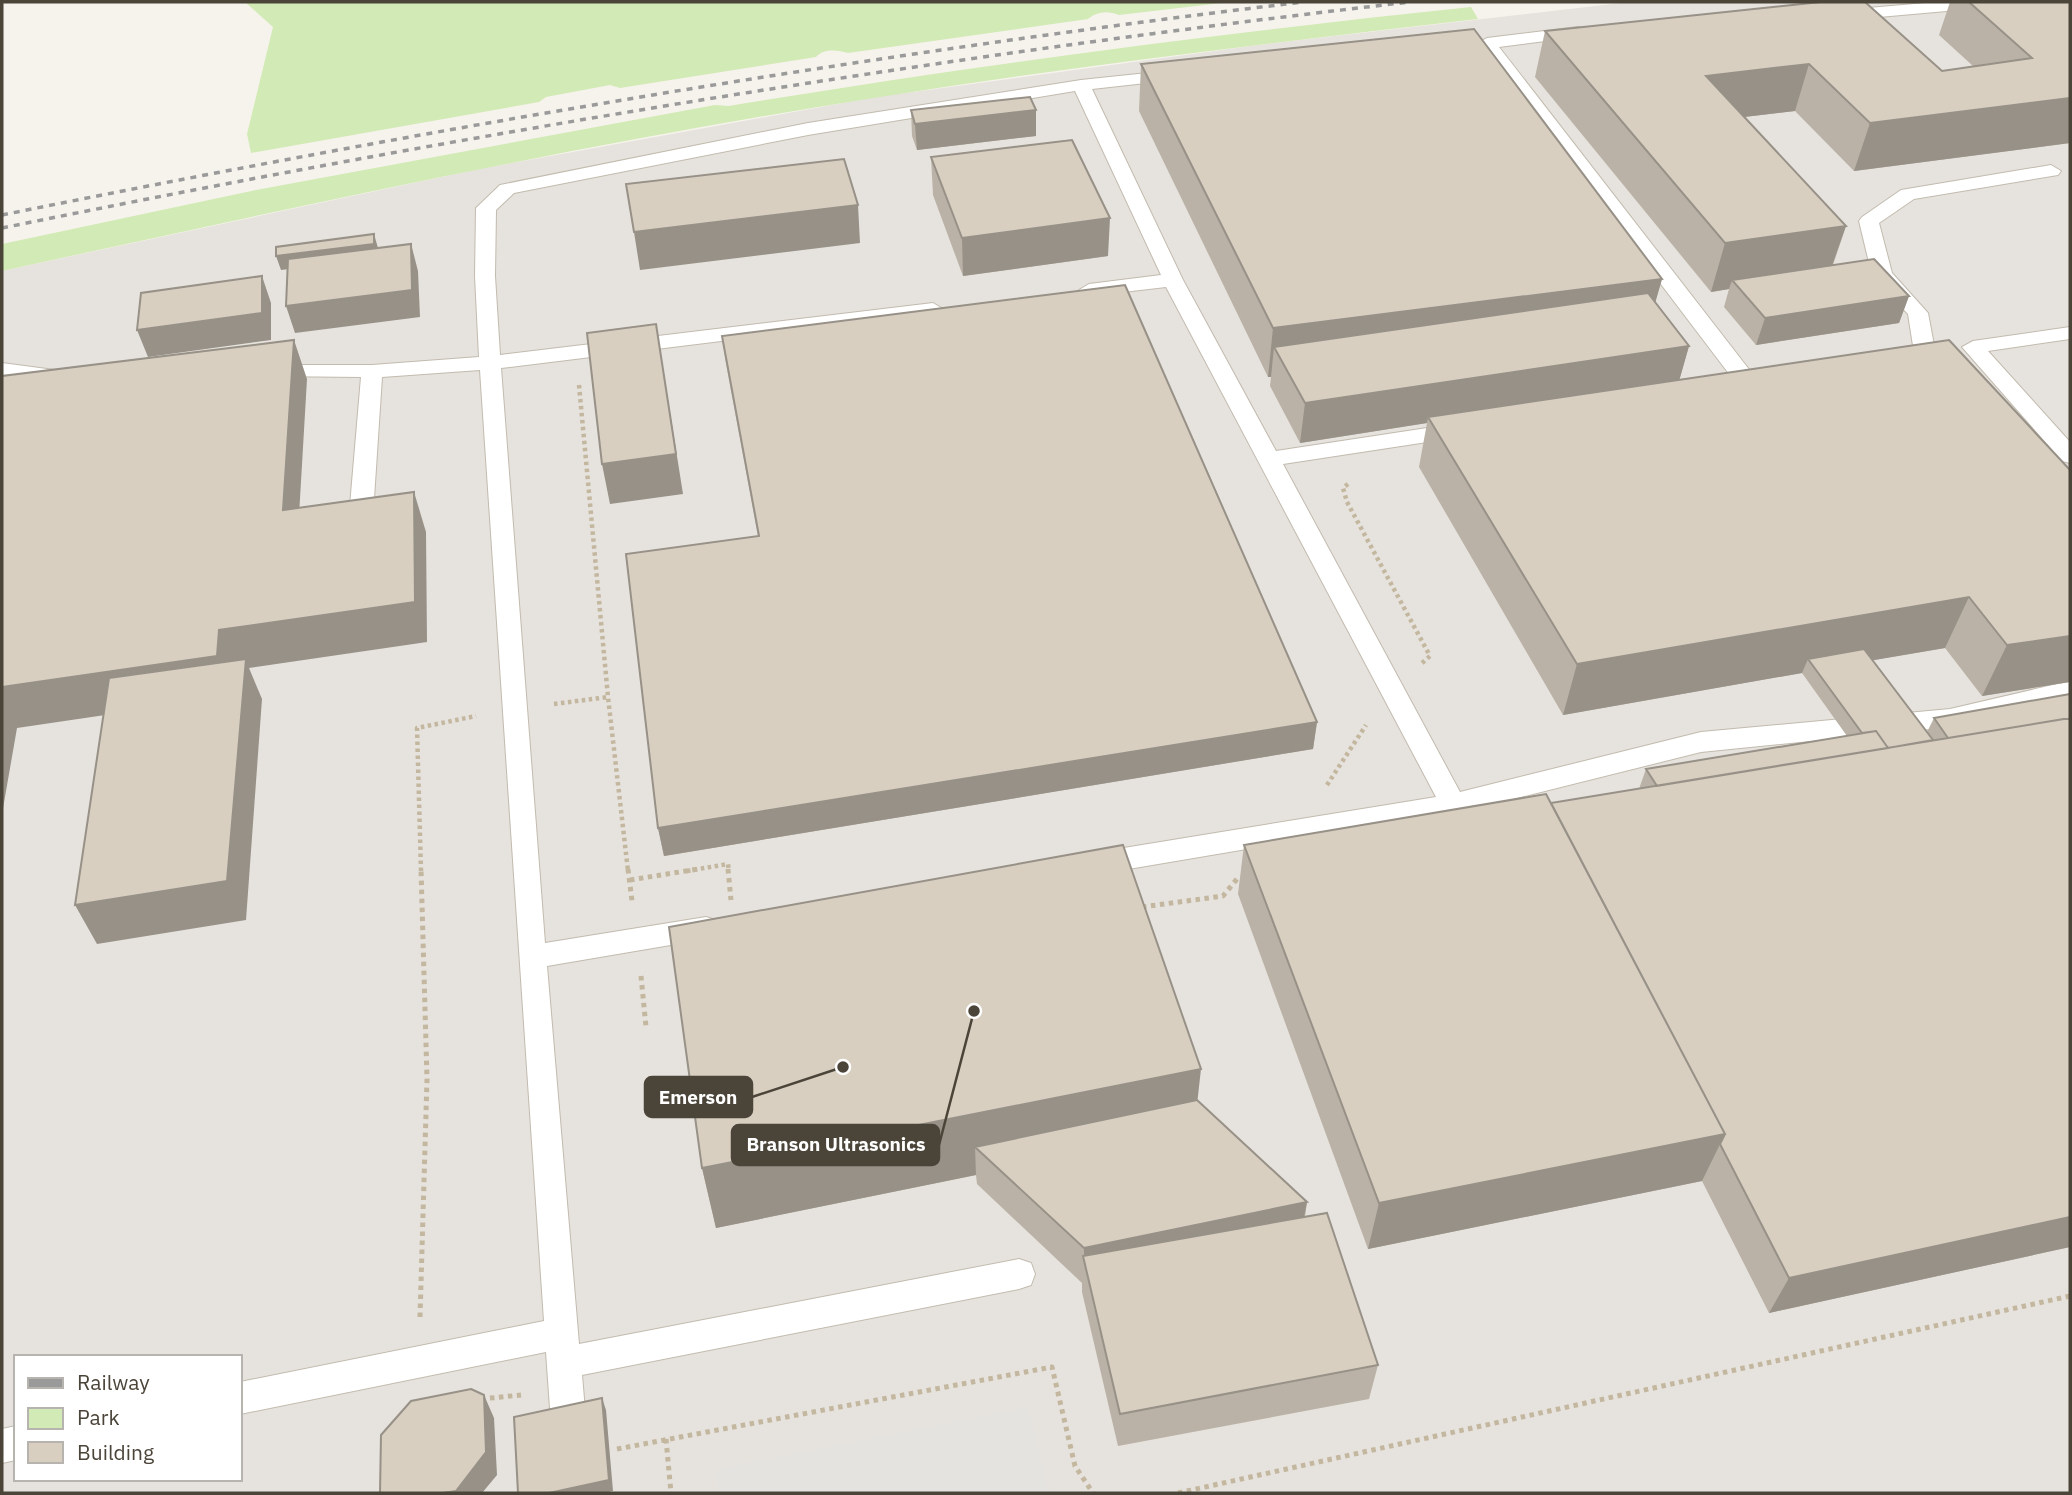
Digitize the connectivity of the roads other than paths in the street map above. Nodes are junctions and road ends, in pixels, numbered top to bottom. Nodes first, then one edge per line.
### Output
1 (1992, 2) edge
2 (1828, 11) edge
3 (1598, 30) edge
4 (1189, 74) edge
5 (1081, 85) junction
6 (2051, 171) dead end
7 (1173, 280) junction
8 (1064, 293) edge
9 (955, 307) edge
10 (2070, 332) edge
11 (1925, 356) junction
12 (490, 363) junction
13 (1885, 363) edge
14 (1945, 368) edge
15 (2, 369) edge
16 (372, 371) junction
17 (248, 372) edge
18 (82, 381) edge
19 (1777, 381) edge
20 (1750, 386) junction
21 (1723, 390) edge
22 (1475, 428) edge
23 (2070, 456) edge
24 (1268, 459) junction
25 (360, 529) edge
26 (2070, 690) edge
27 (1453, 804) junction
28 (1062, 869) edge
29 (733, 923) edge
30 (532, 957) junction
31 (1019, 1274) dead end
32 (563, 1348) junction
33 (242, 1398) edge
34 (574, 1493) edge

1 - 2 lane
3 - 20 lane
4 - 5 lane
5 - 7 lane
5 - 12 lane
6 - 11 lane
7 - 8 lane
7 - 24 lane
9 - 12 lane
10 - 23 lane
11 - 13 lane
11 - 14 lane
12 - 16 lane
12 - 30 lane
15 - 18 lane
16 - 17 lane
16 - 25 lane
19 - 20 lane
20 - 21 lane
22 - 24 lane
24 - 27 lane
26 - 27 lane
27 - 28 lane
29 - 30 lane
30 - 32 lane
31 - 32 lane
32 - 33 lane
32 - 34 lane

